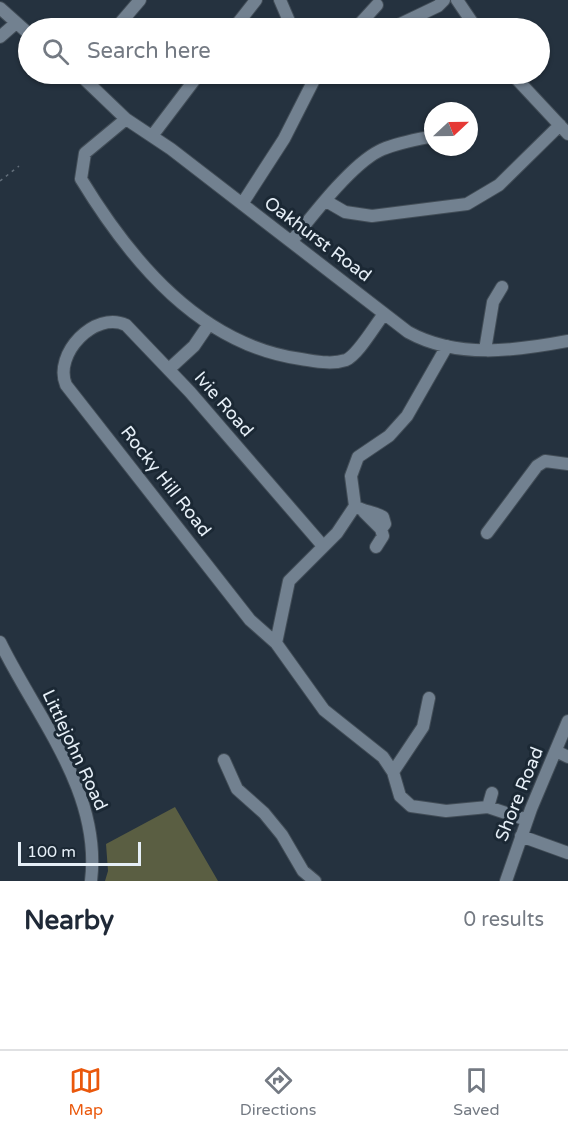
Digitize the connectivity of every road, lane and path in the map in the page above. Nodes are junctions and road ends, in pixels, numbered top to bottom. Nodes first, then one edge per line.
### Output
1 (256, 0) edge
2 (280, 0) edge
3 (444, 0) edge
4 (457, 0) edge
5 (137, 1) edge
6 (377, 5) dead end
7 (0, 8) edge
8 (124, 18) edge
9 (242, 18) edge
10 (288, 18) edge
11 (365, 18) edge
12 (412, 18) edge
13 (469, 18) edge
14 (16, 23) joint
15 (0, 38) edge
16 (89, 84) edge
17 (191, 84) edge
18 (309, 84) edge
19 (521, 84) edge
20 (126, 119) junction
21 (564, 130) edge
22 (152, 136) junction
23 (424, 138) edge
24 (19, 166) dead end
25 (0, 181) edge
26 (326, 201) junction
27 (243, 204) junction
28 (292, 242) junction
29 (501, 286) dead end
30 (384, 314) junction
31 (209, 324) junction
32 (84, 334) joint
33 (568, 341) edge
34 (447, 346) junction
35 (485, 350) junction
36 (169, 369) junction
37 (568, 464) edge
38 (360, 509) junction
39 (487, 533) dead end
40 (323, 546) junction
41 (376, 548) dead end
42 (0, 642) edge
43 (276, 643) junction
44 (429, 698) dead end
45 (568, 721) edge
46 (556, 751) junction
47 (568, 757) edge
48 (224, 760) dead end
49 (393, 772) junction
50 (492, 793) dead end
51 (489, 807) junction
52 (527, 820) junction
53 (521, 836) junction
54 (568, 853) edge
55 (90, 881) edge
56 (315, 881) edge
57 (506, 881) edge

1 - 9 street
2 - 10 street
3 - 12 street
4 - 13 street
5 - 8 street
6 - 11 street
7 - 14 street
14 - 15 street
16 - 20 street, Oakhurst Road
17 - 22 street
18 - 27 street
19 - 21 street
20 - 22 street, Oakhurst Road
20 - 31 street
21 - 26 street
22 - 27 street, Oakhurst Road
23 - 26 street
24 - 25 path
26 - 28 street
27 - 28 street, Oakhurst Road
28 - 30 street, Oakhurst Road
29 - 35 street
30 - 31 street
30 - 34 street, Oakhurst Road
31 - 36 street
32 - 36 street, Ivie Road
32 - 43 street, Rocky Hill Road
33 - 35 street, Oakhurst Road
34 - 35 street, Oakhurst Road
34 - 38 street
36 - 40 street, Ivie Road
37 - 39 street
38 - 40 street
38 - 41 street
40 - 43 street
42 - 55 street, Littlejohn Road
43 - 49 street, Rocky Hill Road
44 - 49 street
45 - 46 street, Shore Road
46 - 47 street
46 - 52 street, Shore Road
48 - 56 street
49 - 51 street, Rocky Hill Road
50 - 51 street
51 - 52 street
52 - 53 street, Shore Road
53 - 54 street
53 - 57 street, Shore Road

